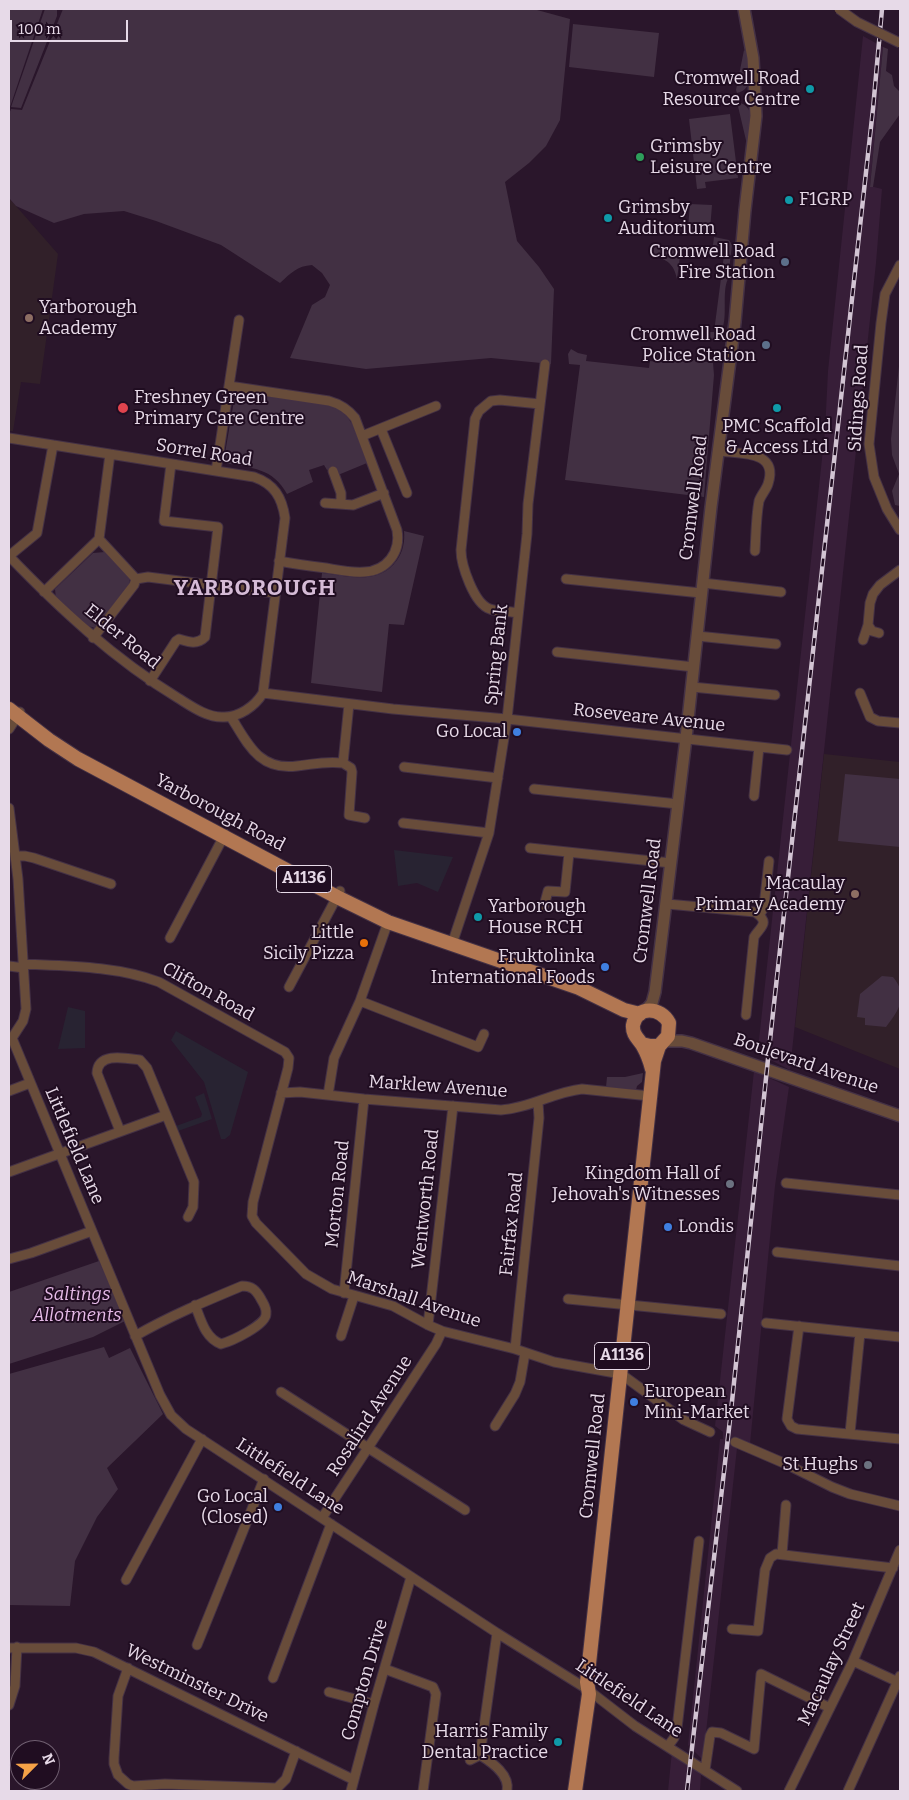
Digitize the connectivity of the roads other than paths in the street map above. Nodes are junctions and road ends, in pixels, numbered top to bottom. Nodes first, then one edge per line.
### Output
1 (744, 9) edge
2 (839, 9) edge
3 (900, 43) edge
4 (900, 265) edge
5 (239, 320) dead end
6 (545, 364) dead end
7 (230, 386) junction
8 (540, 404) junction
9 (436, 406) dead end
10 (381, 429) junction
11 (362, 436) junction
12 (9, 438) edge
13 (54, 445) junction
14 (718, 452) junction
15 (110, 454) junction
16 (171, 464) junction
17 (333, 470) dead end
18 (216, 471) junction
19 (384, 493) junction
20 (407, 493) dead end
21 (325, 503) dead end
22 (341, 504) junction
23 (900, 530) edge
24 (99, 539) junction
25 (755, 551) dead end
26 (9, 556) edge
27 (280, 561) junction
28 (900, 570) edge
29 (136, 579) junction
30 (566, 579) dead end
31 (212, 585) junction
32 (702, 588) junction
33 (44, 592) junction
34 (781, 592) dead end
35 (275, 593) junction
36 (518, 613) junction
37 (868, 625) junction
38 (879, 633) dead end
39 (697, 636) junction
40 (93, 638) junction
41 (863, 640) dead end
42 (776, 644) dead end
43 (557, 652) dead end
44 (694, 667) junction
45 (150, 681) junction
46 (692, 687) junction
47 (263, 693) junction
48 (860, 693) dead end
49 (774, 696) dead end
50 (349, 704) junction
51 (16, 712) edge
52 (231, 717) junction
53 (506, 719) junction
54 (900, 723) edge
55 (9, 729) edge
56 (686, 738) junction
57 (758, 747) junction
58 (787, 750) dead end
59 (343, 763) junction
60 (404, 767) dead end
61 (498, 778) junction
62 (534, 789) dead end
63 (754, 796) dead end
64 (678, 804) junction
65 (9, 808) edge
66 (365, 818) dead end
67 (403, 822) dead end
68 (489, 833) junction
69 (225, 834) junction
70 (530, 848) dead end
71 (569, 852) junction
72 (15, 856) junction
73 (768, 861) dead end
74 (671, 863) junction
75 (111, 884) dead end
76 (339, 894) junction
77 (667, 904) junction
78 (544, 906) dead end
79 (756, 912) junction
80 (388, 922) junction
81 (170, 938) dead end
82 (452, 944) junction
83 (9, 966) edge
84 (24, 966) junction
85 (289, 987) dead end
86 (655, 992) junction
87 (360, 1001) junction
88 (619, 1007) junction
89 (643, 1012) junction
90 (746, 1015) dead end
91 (665, 1018) junction
92 (484, 1034) dead end
93 (10, 1037) edge
94 (638, 1038) junction
95 (662, 1044) junction
96 (700, 1046) junction
97 (653, 1077) junction
98 (30, 1083) junction
99 (9, 1091) edge
100 (281, 1093) junction
101 (328, 1095) junction
102 (650, 1096) junction
103 (364, 1099) junction
104 (538, 1102) junction
105 (453, 1106) junction
106 (166, 1115) junction
107 (900, 1116) edge
108 (120, 1131) junction
109 (60, 1153) junction
110 (9, 1172) edge
111 (786, 1183) dead end
112 (900, 1195) edge
113 (252, 1216) joint
114 (188, 1217) dead end
115 (92, 1231) junction
116 (777, 1252) dead end
117 (9, 1260) edge
118 (900, 1266) edge
119 (344, 1293) junction
120 (354, 1296) junction
121 (568, 1299) dead end
122 (195, 1305) junction
123 (628, 1305) junction
124 (721, 1314) dead end
125 (766, 1323) dead end
126 (428, 1325) junction
127 (798, 1326) junction
128 (442, 1331) junction
129 (860, 1333) junction
130 (135, 1336) junction
131 (341, 1336) dead end
132 (900, 1337) edge
133 (515, 1349) junction
134 (525, 1353) junction
135 (620, 1374) junction
136 (281, 1392) dead end
137 (494, 1426) dead end
138 (710, 1432) dead end
139 (850, 1433) junction
140 (202, 1439) junction
141 (900, 1439) edge
142 (735, 1442) dead end
143 (368, 1448) junction
144 (264, 1479) junction
145 (786, 1505) dead end
146 (900, 1506) edge
147 (465, 1510) dead end
148 (322, 1518) junction
149 (331, 1524) junction
150 (699, 1540) dead end
151 (900, 1550) edge
152 (782, 1554) junction
153 (894, 1568) junction
154 (412, 1577) junction
155 (126, 1580) dead end
156 (732, 1629) dead end
157 (497, 1634) junction
158 (197, 1645) dead end
159 (13, 1647) edge
160 (853, 1661) junction
161 (128, 1668) junction
162 (385, 1669) junction
163 (273, 1678) dead end
164 (899, 1679) edge
165 (587, 1689) junction
166 (329, 1692) dead end
167 (896, 1698) edge
168 (374, 1704) junction
169 (9, 1705) edge
170 (830, 1708) junction
171 (668, 1746) junction
172 (296, 1751) junction
173 (480, 1753) junction
174 (470, 1760) dead end
175 (705, 1770) junction
176 (354, 1780) junction
177 (165, 1788) edge
178 (351, 1791) edge
179 (423, 1791) edge
180 (507, 1791) edge
181 (576, 1791) edge
182 (738, 1791) edge
183 (789, 1791) edge
184 (848, 1791) edge

1 - 14 street, Cromwell Road
2 - 3 street, bridge
4 - 23 street, Sidings Road
5 - 7 street
6 - 8 street, Spring Bank
7 - 11 street
7 - 18 street
8 - 36 street, Spring Bank
8 - 36 street
9 - 10 street
10 - 11 street
10 - 20 street
11 - 19 street
12 - 13 street, Sorrel Road
13 - 15 street, Sorrel Road
13 - 26 street
14 - 25 street
14 - 32 street, Cromwell Road
15 - 16 street, Sorrel Road
15 - 24 street
16 - 18 street, Sorrel Road
16 - 31 street
17 - 22 street
18 - 27 street, Sorrel Road
19 - 22 street
19 - 27 street
21 - 22 street
24 - 29 street
24 - 33 street
26 - 33 street, Elder Road
27 - 35 street, Sorrel Road
28 - 37 street
29 - 31 street
29 - 40 street
30 - 32 street
31 - 35 street
31 - 45 street
32 - 34 street
32 - 39 street, Cromwell Road
33 - 40 street, Elder Road
35 - 47 street, Sorrel Road
36 - 53 street, Spring Bank
37 - 38 street
37 - 41 street
39 - 42 street
39 - 44 street, Cromwell Road
40 - 45 street, Elder Road
43 - 44 street
44 - 46 street, Cromwell Road
45 - 52 street, Elder Road
46 - 49 street
46 - 56 street, Cromwell Road
47 - 50 street, Roseveare Avenue
47 - 52 street
48 - 54 street
50 - 53 street, Roseveare Avenue
50 - 59 street
51 - 55 street
51 - 69 main road, Yarborough Road / A1136
52 - 59 street
53 - 56 street, Roseveare Avenue
53 - 61 street, Spring Bank
56 - 57 street, Roseveare Avenue
56 - 64 street, Cromwell Road
57 - 58 street, Roseveare Avenue
57 - 63 street
59 - 66 street
60 - 61 street
61 - 68 street, Spring Bank
62 - 64 street
64 - 74 street, Cromwell Road
65 - 72 street
67 - 68 street
68 - 82 street, Spring Bank
69 - 76 main road, Yarborough Road / A1136
69 - 81 street
70 - 71 street
71 - 74 street
71 - 78 street
72 - 75 street
72 - 84 street
73 - 79 street
74 - 77 street, Cromwell Road
76 - 80 main road, Yarborough Road / A1136
76 - 85 street
77 - 79 street
77 - 86 street, Cromwell Road
79 - 90 street
80 - 82 main road, Yarborough Road / A1136
80 - 87 street
82 - 88 main road, Yarborough Road / A1136
83 - 84 street, Clifton Road
84 - 93 street
84 - 100 street, Clifton Road
86 - 89 street, Cromwell Road
86 - 91 street, Cromwell Road
87 - 92 street
87 - 101 street
88 - 89 main road, Yarborough Road / A1136
88 - 94 main road
89 - 91 main road, A1136
89 - 94 main road
91 - 95 main road, A1136
91 - 96 street, Boulevard Avenue
93 - 98 street, Littlefield Lane
94 - 95 main road
94 - 97 main road, Cromwell Road / A1136
95 - 96 street, Boulevard Avenue
95 - 97 main road, Cromwell Road / A1136
96 - 107 street, Boulevard Avenue
97 - 102 main road, Cromwell Road / A1136
98 - 99 street
98 - 109 street, Littlefield Lane
100 - 101 street, Marklew Avenue
100 - 113 street, Clifton Road
101 - 103 street, Marklew Avenue
102 - 104 street, Marklew Avenue
102 - 123 main road, Cromwell Road / A1136
103 - 105 street, Marklew Avenue
103 - 119 street, Morton Road
104 - 105 street, Marklew Avenue
104 - 133 street, Fairfax Road
105 - 126 street, Wentworth Road
106 - 108 street
106 - 108 street
106 - 114 street
108 - 109 street
109 - 110 street
109 - 115 street, Littlefield Lane
111 - 112 street
113 - 119 street, Marshall Avenue
115 - 117 street
115 - 130 street, Littlefield Lane
116 - 118 street
119 - 120 street, Marshall Avenue
120 - 126 street, Marshall Avenue
120 - 131 street
121 - 123 street
122 - 122 street
122 - 130 street
123 - 124 street
123 - 135 main road, Cromwell Road / A1136
125 - 127 street
126 - 128 street, Marshall Avenue
127 - 129 street
127 - 139 street
128 - 133 street, Marshall Avenue
128 - 143 street, Rosalind Avenue
129 - 132 street
129 - 139 street
130 - 140 street, Littlefield Lane
133 - 134 street, Marshall Avenue
134 - 135 street, Marshall Avenue
134 - 137 street
135 - 138 street
135 - 165 main road, Cromwell Road / A1136
136 - 143 street
139 - 141 street
140 - 144 street, Littlefield Lane
140 - 155 street
142 - 146 street
143 - 147 street
143 - 148 street, Rosalind Avenue
144 - 148 street, Littlefield Lane
144 - 158 street
145 - 152 street
148 - 149 street, Littlefield Lane
149 - 154 street, Littlefield Lane
149 - 163 street
150 - 171 street
151 - 153 street, Macaulay Street
152 - 153 street
152 - 156 street
153 - 160 street, Macaulay Street
154 - 157 street, Littlefield Lane
154 - 162 street, Compton Drive
157 - 165 street, Littlefield Lane
157 - 173 street
159 - 161 street, Westminster Drive
159 - 169 street
160 - 164 street
160 - 170 street, Macaulay Street
161 - 172 street, Westminster Drive
161 - 177 street
162 - 168 street, Compton Drive
162 - 179 street
164 - 167 street
165 - 171 street, Littlefield Lane
165 - 181 main road, A1136
166 - 168 street
167 - 184 street
168 - 176 street, Compton Drive
170 - 175 street
170 - 183 street, Macaulay Street
171 - 175 street, Littlefield Lane
172 - 176 street, Westminster Drive
172 - 177 street
173 - 174 street
173 - 180 street
175 - 182 street, Littlefield Lane
176 - 178 street, Compton Drive

